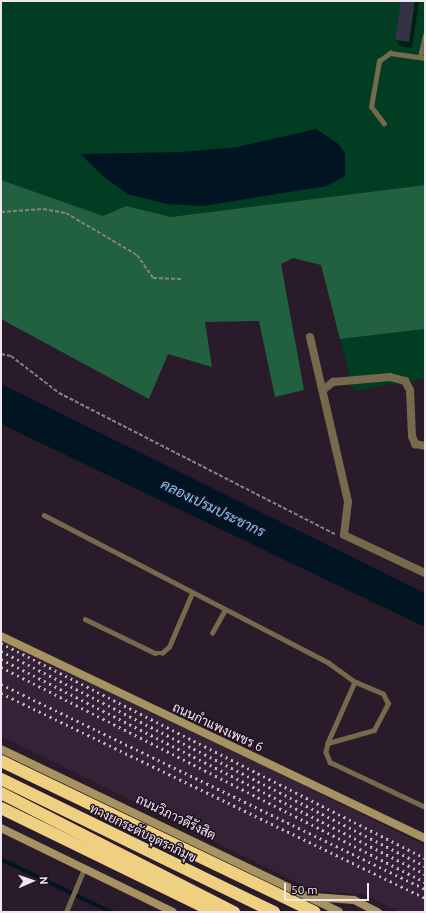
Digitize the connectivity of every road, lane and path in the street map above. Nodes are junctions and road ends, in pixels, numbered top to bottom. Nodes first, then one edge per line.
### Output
1 (425, 35) edge
2 (423, 58) edge
3 (384, 124) dead end
4 (1, 212) edge
5 (181, 279) dead end
6 (310, 338) dead end
7 (1, 354) edge
8 (323, 390) junction
9 (425, 446) edge
10 (44, 515) dead end
11 (344, 535) junction
12 (425, 573) edge
13 (192, 593) junction
14 (225, 610) junction
15 (85, 619) dead end
16 (212, 633) dead end
17 (1, 636) edge
18 (355, 682) junction
19 (328, 743) junction
20 (1, 749) edge
21 (1, 761) edge
22 (1, 779) edge
23 (1, 793) edge
24 (425, 807) edge
25 (1, 808) edge
26 (1, 828) edge
27 (425, 838) edge
28 (84, 869) junction
29 (308, 896) junction
30 (66, 912) edge
31 (173, 912) edge
32 (214, 912) edge
33 (234, 912) edge
34 (274, 912) edge
35 (315, 912) edge
36 (339, 912) edge
37 (378, 912) edge

1 - 2 lane
2 - 3 lane
4 - 5 path
6 - 8 street
7 - 11 path
8 - 9 street
8 - 11 street
10 - 13 lane
11 - 12 street
13 - 14 lane
13 - 15 lane
14 - 16 lane
14 - 18 lane
17 - 27 main road, ถนนกำแพงเพชร 6
18 - 19 lane
18 - 19 lane
19 - 24 lane
20 - 29 main road, ถนนวิภาวดีรังสิต
21 - 35 highway, ถนนวิภาวดีรังสิต
22 - 34 highway, ทางยกระดับอุตราภิมุข
23 - 33 highway, ทางยกระดับอุตราภิมุข
25 - 32 highway
26 - 28 main road
28 - 30 lane
28 - 31 main road
29 - 36 main road, ถนนวิภาวดีรังสิต
29 - 37 main road

